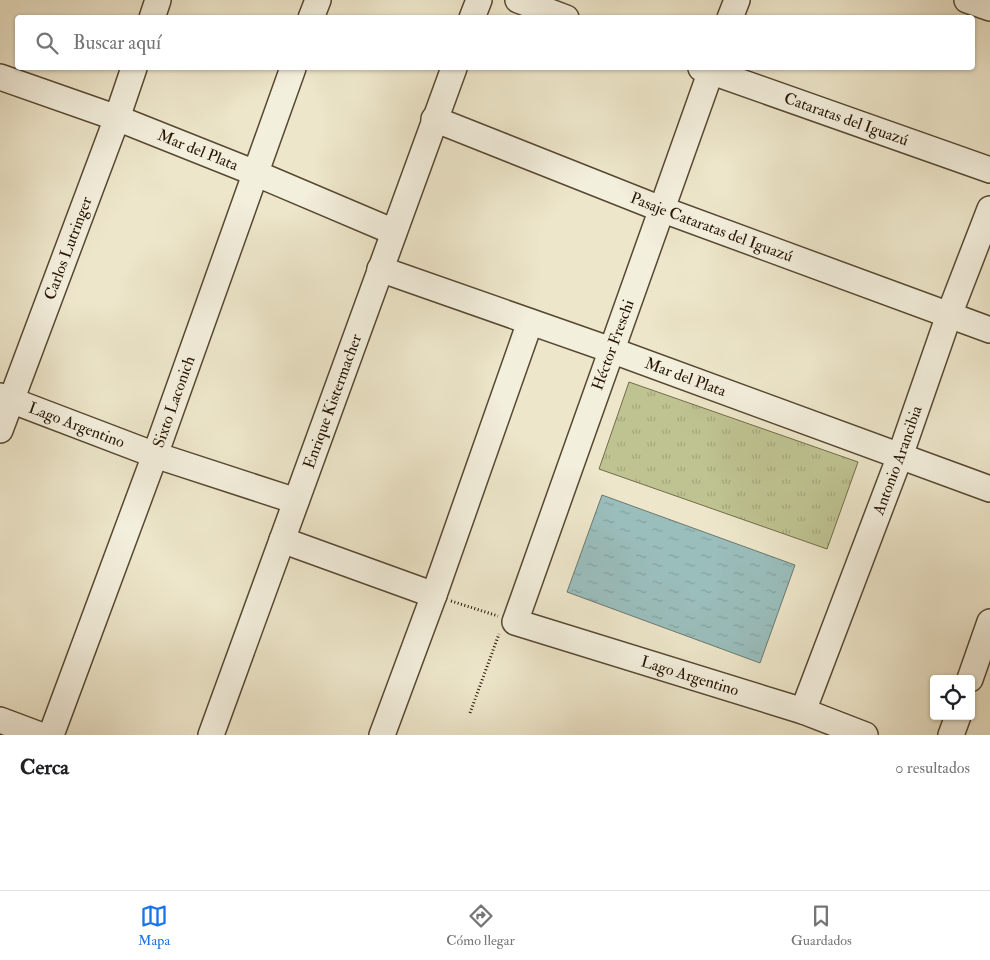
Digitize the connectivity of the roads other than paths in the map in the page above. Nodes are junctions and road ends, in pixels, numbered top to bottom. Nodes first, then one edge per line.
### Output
1 (158, 0) edge
2 (318, 0) edge
3 (479, 0) edge
4 (518, 0) edge
5 (737, 0) edge
6 (967, 0) edge
7 (990, 8) edge
8 (153, 15) edge
9 (312, 15) edge
10 (473, 15) edge
11 (558, 15) edge
12 (731, 15) edge
13 (133, 70) edge
14 (292, 70) edge
15 (453, 70) edge
16 (708, 70) edge
17 (711, 70) edge
18 (0, 76) edge
19 (116, 118) junction
20 (434, 119) junction
21 (990, 170) edge
22 (255, 173) junction
23 (661, 209) junction
24 (990, 209) edge
25 (394, 232) junction
26 (380, 269) junction
27 (949, 315) junction
28 (530, 322) junction
29 (990, 330) edge
30 (611, 350) junction
31 (5, 398) edge
32 (0, 430) edge
33 (155, 455) junction
34 (900, 456) junction
35 (990, 489) edge
36 (296, 501) junction
37 (282, 540) junction
38 (434, 595) junction
39 (515, 622) joint
40 (990, 622) edge
41 (971, 675) edge
42 (803, 711) junction
43 (0, 720) edge
44 (957, 720) edge
45 (40, 735) edge
46 (51, 735) edge
47 (211, 735) edge
48 (382, 735) edge
49 (865, 735) edge
50 (951, 735) edge

1 - 8 street
2 - 9 street
3 - 10 street
4 - 11 street
5 - 12 street
6 - 7 street
13 - 19 street, Carlos Lutringer
14 - 22 street, Sixto Laconich
15 - 20 street, Enrique Kistermacher
16 - 23 street, Héctor Freschi
17 - 21 street, Cataratas del Iguazú
18 - 19 street, Mar del Plata
19 - 22 street, Mar del Plata
19 - 31 street, Carlos Lutringer
20 - 23 street, Pasaje Cataratas del Iguazú
20 - 25 street, Enrique Kistermacher
22 - 25 street, Mar del Plata
22 - 33 street, Sixto Laconich
23 - 27 street, Pasaje Cataratas del Iguazú
23 - 30 street, Héctor Freschi
24 - 27 street, Antonio Arancibia
25 - 26 street, Enrique Kistermacher
26 - 28 street, Mar del Plata
26 - 36 street, Enrique Kistermacher
27 - 29 street, Pasaje Cataratas del Iguazú
27 - 34 street, Antonio Arancibia
28 - 30 street, Mar del Plata
28 - 38 street
30 - 34 street, Mar del Plata
30 - 39 street, Héctor Freschi
31 - 32 street, Carlos Lutringer
31 - 33 street, Lago Argentino
33 - 36 street, Lago Argentino
33 - 46 street, Sixto Laconich
34 - 35 street, Mar del Plata
34 - 42 street, Antonio Arancibia
36 - 37 street, Enrique Kistermacher
37 - 38 street
37 - 47 street, Enrique Kistermacher
38 - 48 street
39 - 42 street, Lago Argentino
40 - 41 street
42 - 49 street, Lago Argentino
43 - 45 street
44 - 50 street

